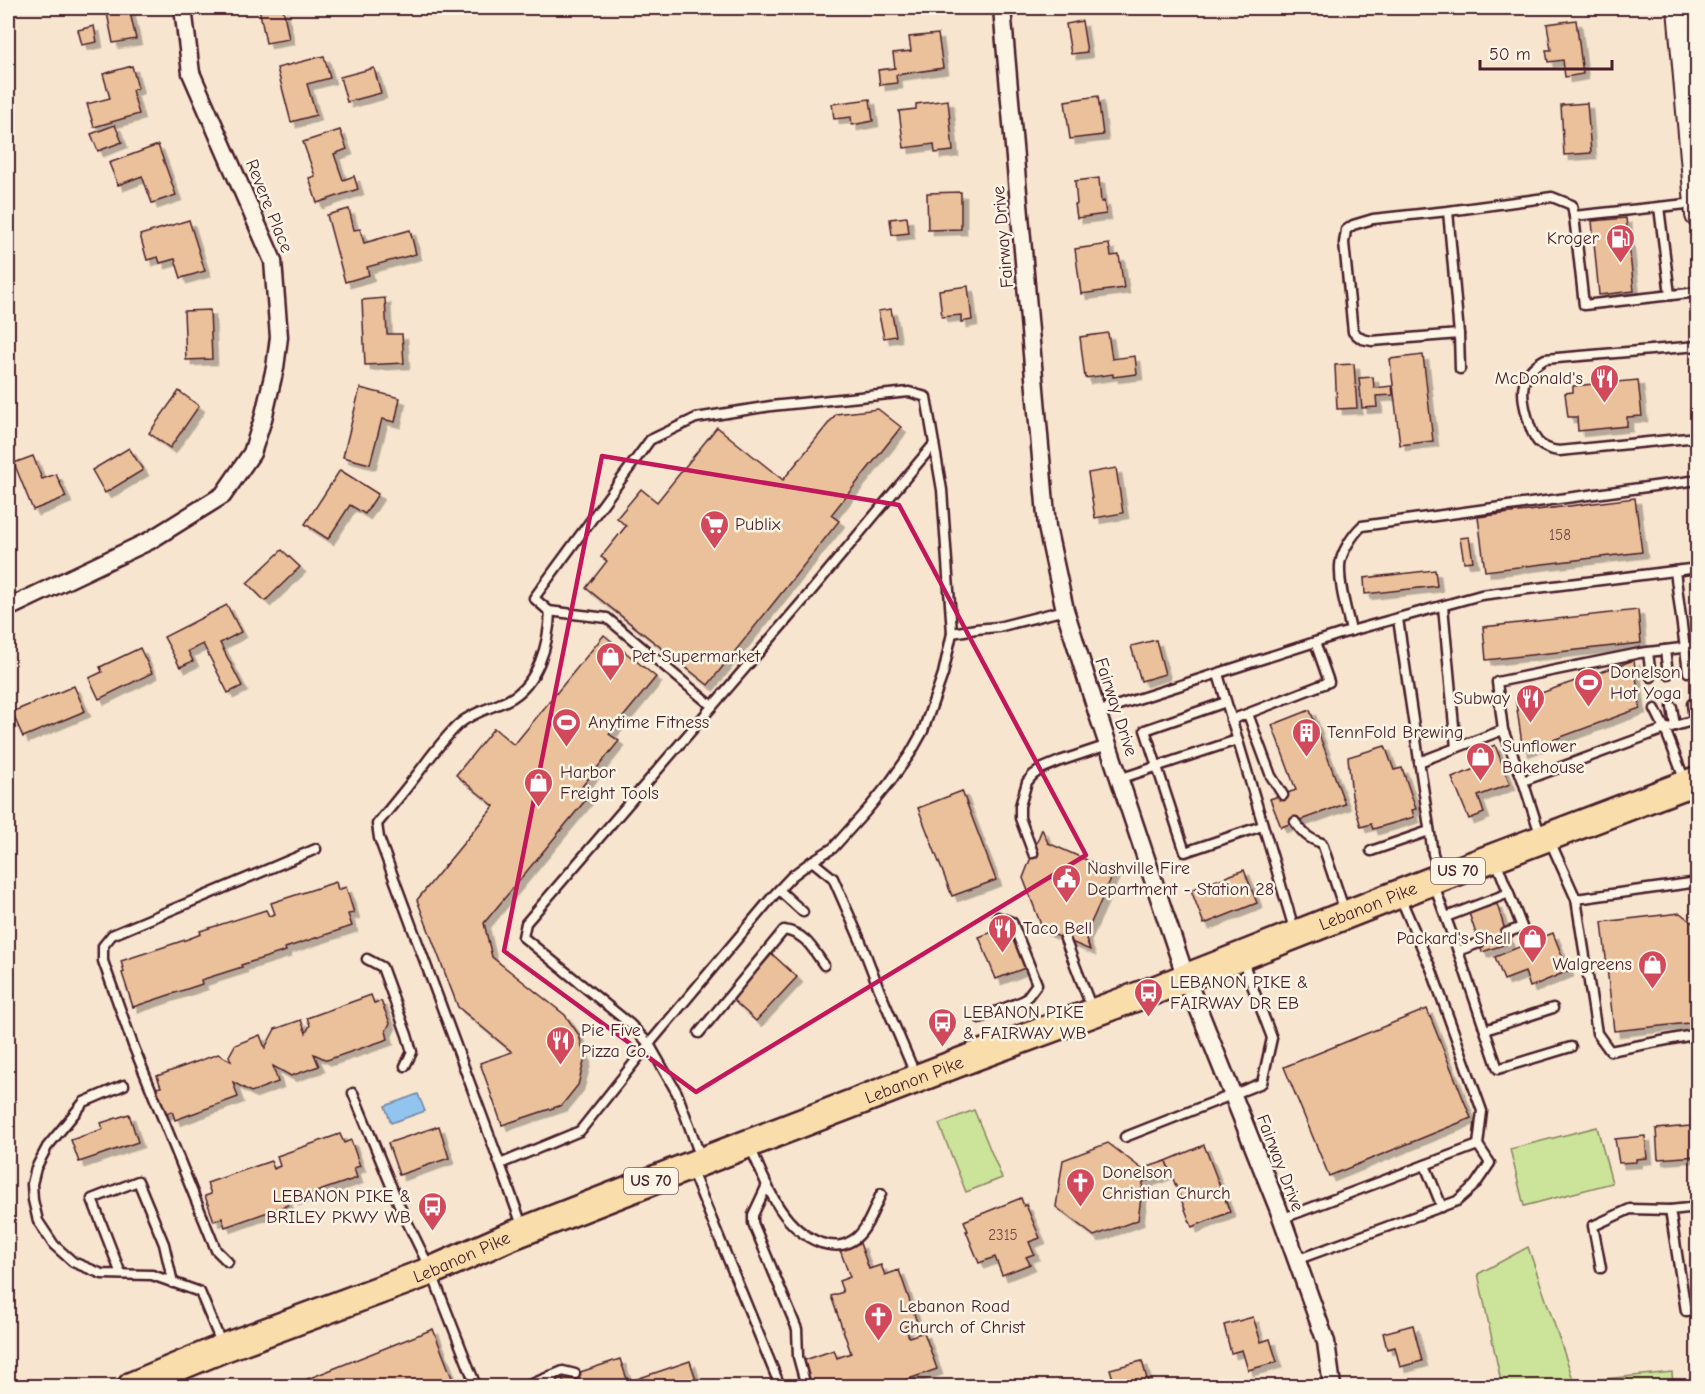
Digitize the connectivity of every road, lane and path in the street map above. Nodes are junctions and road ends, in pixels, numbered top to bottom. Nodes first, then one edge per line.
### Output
1 (183, 8) edge
2 (1002, 8) edge
3 (1680, 8) edge
4 (1693, 105) edge
5 (1659, 207) junction
6 (1697, 207) edge
7 (1448, 211) junction
8 (1574, 216) junction
9 (1698, 292) edge
10 (1670, 295) junction
11 (1459, 334) junction
12 (1698, 345) edge
13 (1460, 369) dead end
14 (1698, 437) edge
15 (934, 444) junction
16 (1698, 480) edge
17 (1698, 568) edge
18 (1675, 571) junction
19 (1443, 606) junction
20 (8, 608) edge
21 (548, 610) junction
22 (1065, 610) junction
23 (1398, 619) junction
24 (1352, 631) junction
25 (951, 633) junction
26 (1315, 642) junction
27 (1698, 646) edge
28 (1685, 648) junction
29 (1665, 650) junction
30 (1644, 652) junction
31 (1688, 672) dead end
32 (1218, 674) junction
33 (1668, 674) dead end
34 (1651, 677) dead end
35 (1226, 702) junction
36 (1692, 704) dead end
37 (712, 706) junction
38 (1672, 706) dead end
39 (1655, 710) dead end
40 (1096, 712) junction
41 (1248, 714) junction
42 (1232, 720) junction
43 (1696, 720) edge
44 (1675, 726) junction
45 (1665, 729) junction
46 (1503, 730) junction
47 (1237, 740) junction
48 (1108, 745) junction
49 (1456, 748) junction
50 (1419, 762) junction
51 (1157, 766) junction
52 (1119, 779) junction
53 (1523, 781) junction
54 (1692, 782) edge
55 (1283, 795) dead end
56 (1295, 822) dead end
57 (1262, 826) junction
58 (1429, 831) junction
59 (1545, 839) junction
60 (316, 849) dead end
61 (1371, 851) dead end
62 (1033, 853) dead end
63 (1495, 858) junction
64 (812, 861) junction
65 (1437, 879) junction
66 (1698, 882) edge
67 (779, 890) junction
68 (1509, 893) junction
69 (1400, 895) junction
70 (1576, 899) junction
71 (803, 912) dead end
72 (1347, 915) junction
73 (998, 917) dead end
74 (1446, 917) junction
75 (1506, 933) dead end
76 (1296, 935) junction
77 (1065, 939) dead end
78 (1479, 944) dead end
79 (1458, 951) junction
80 (1241, 956) junction
81 (367, 959) dead end
82 (824, 965) dead end
83 (1186, 978) junction
84 (1553, 1008) dead end
85 (1093, 1012) junction
86 (980, 1018) dead end
87 (1485, 1030) junction
88 (699, 1033) dead end
89 (1698, 1034) edge
90 (649, 1044) junction
91 (1571, 1047) dead end
92 (405, 1066) dead end
93 (917, 1079) junction
94 (124, 1084) dead end
95 (353, 1093) dead end
96 (1232, 1094) junction
97 (1125, 1137) dead end
98 (749, 1143) junction
99 (1478, 1145) junction
100 (696, 1163) junction
101 (500, 1164) junction
102 (1425, 1165) junction
103 (767, 1185) junction
104 (880, 1194) dead end
105 (1442, 1207) junction
106 (1698, 1207) edge
107 (1670, 1210) junction
108 (1281, 1219) junction
109 (524, 1232) junction
110 (1296, 1260) junction
111 (228, 1262) dead end
112 (1601, 1268) dead end
113 (432, 1271) junction
114 (121, 1275) junction
115 (173, 1283) junction
116 (1698, 1310) edge
117 (223, 1348) junction
118 (575, 1374) dead end
119 (550, 1376) junction
120 (132, 1386) edge
121 (476, 1386) edge
122 (528, 1386) edge
123 (554, 1386) edge
124 (780, 1386) edge
125 (806, 1386) edge
126 (1332, 1386) edge

1 - 20 street, Revere Place
2 - 22 street, Fairway Drive
3 - 4 main road
4 - 6 main road
5 - 6 lane
5 - 8 lane
5 - 10 lane
7 - 8 lane
7 - 11 lane
7 - 11 lane
8 - 10 lane
9 - 10 lane
11 - 13 lane
12 - 14 lane
15 - 21 lane
15 - 25 lane
15 - 37 lane
16 - 24 lane
17 - 18 lane
18 - 19 lane
18 - 28 lane
19 - 23 lane
19 - 49 lane
21 - 37 lane
21 - 101 lane
22 - 25 lane
22 - 40 street, Fairway Drive
23 - 24 lane
23 - 50 lane
24 - 26 lane
25 - 64 lane
26 - 32 lane
26 - 41 lane
27 - 28 lane
28 - 29 lane
28 - 31 lane
29 - 30 lane
29 - 33 lane
30 - 34 lane
30 - 46 lane
32 - 35 lane
32 - 40 lane
35 - 42 lane
35 - 51 lane
36 - 43 lane
37 - 90 lane
38 - 44 lane
39 - 45 lane
40 - 48 street, Fairway Drive
41 - 42 lane
41 - 55 lane
42 - 47 lane
43 - 44 lane
44 - 45 lane
45 - 53 lane
45 - 54 lane
46 - 49 lane
46 - 53 lane
47 - 51 lane
47 - 57 lane
48 - 52 street, Fairway Drive
48 - 62 lane
49 - 50 lane
50 - 58 lane
51 - 52 lane
51 - 57 lane
52 - 83 street, Fairway Drive
53 - 59 lane
54 - 59 main road, Lebanon Pike / US 70
56 - 72 lane
57 - 76 lane
58 - 61 lane
58 - 65 lane
59 - 63 main road, Lebanon Pike / US 70
59 - 70 lane
60 - 111 lane
63 - 65 main road, Lebanon Pike / US 70
63 - 68 lane
64 - 67 lane
64 - 93 lane
65 - 69 main road, Lebanon Pike / US 70
65 - 74 lane
66 - 70 lane
67 - 71 lane
67 - 90 lane
68 - 74 lane
68 - 75 lane
69 - 72 main road, Lebanon Pike / US 70
69 - 99 lane
70 - 89 lane
72 - 76 main road, Lebanon Pike / US 70
73 - 86 lane
74 - 79 lane
76 - 80 main road, Lebanon Pike / US 70
77 - 85 lane
78 - 79 lane
79 - 87 lane
80 - 83 main road, Lebanon Pike / US 70
80 - 96 lane
81 - 92 lane
82 - 88 lane
83 - 85 main road, Lebanon Pike / US 70
83 - 96 street, Fairway Drive
84 - 87 lane
85 - 93 main road, Lebanon Pike / US 70
87 - 91 lane
90 - 100 lane
90 - 101 lane
93 - 98 main road, Lebanon Pike / US 70
94 - 114 lane
95 - 113 lane
96 - 97 lane
96 - 108 street, Fairway Drive
98 - 100 main road, Lebanon Pike / US 70
98 - 103 lane
99 - 102 lane
99 - 105 lane
100 - 109 main road, Lebanon Pike / US 70
100 - 124 lane
101 - 109 lane
102 - 105 lane
102 - 108 lane
103 - 104 lane
103 - 125 lane
105 - 110 lane
106 - 107 lane
107 - 112 lane
107 - 116 lane
108 - 110 street, Fairway Drive
109 - 113 main road, Lebanon Pike / US 70
110 - 126 street, Fairway Drive
113 - 117 main road, Lebanon Pike / US 70
113 - 121 lane
114 - 115 lane
114 - 115 lane
115 - 117 lane
117 - 120 main road, Lebanon Pike / US 70
118 - 119 lane
119 - 122 lane
119 - 123 lane

